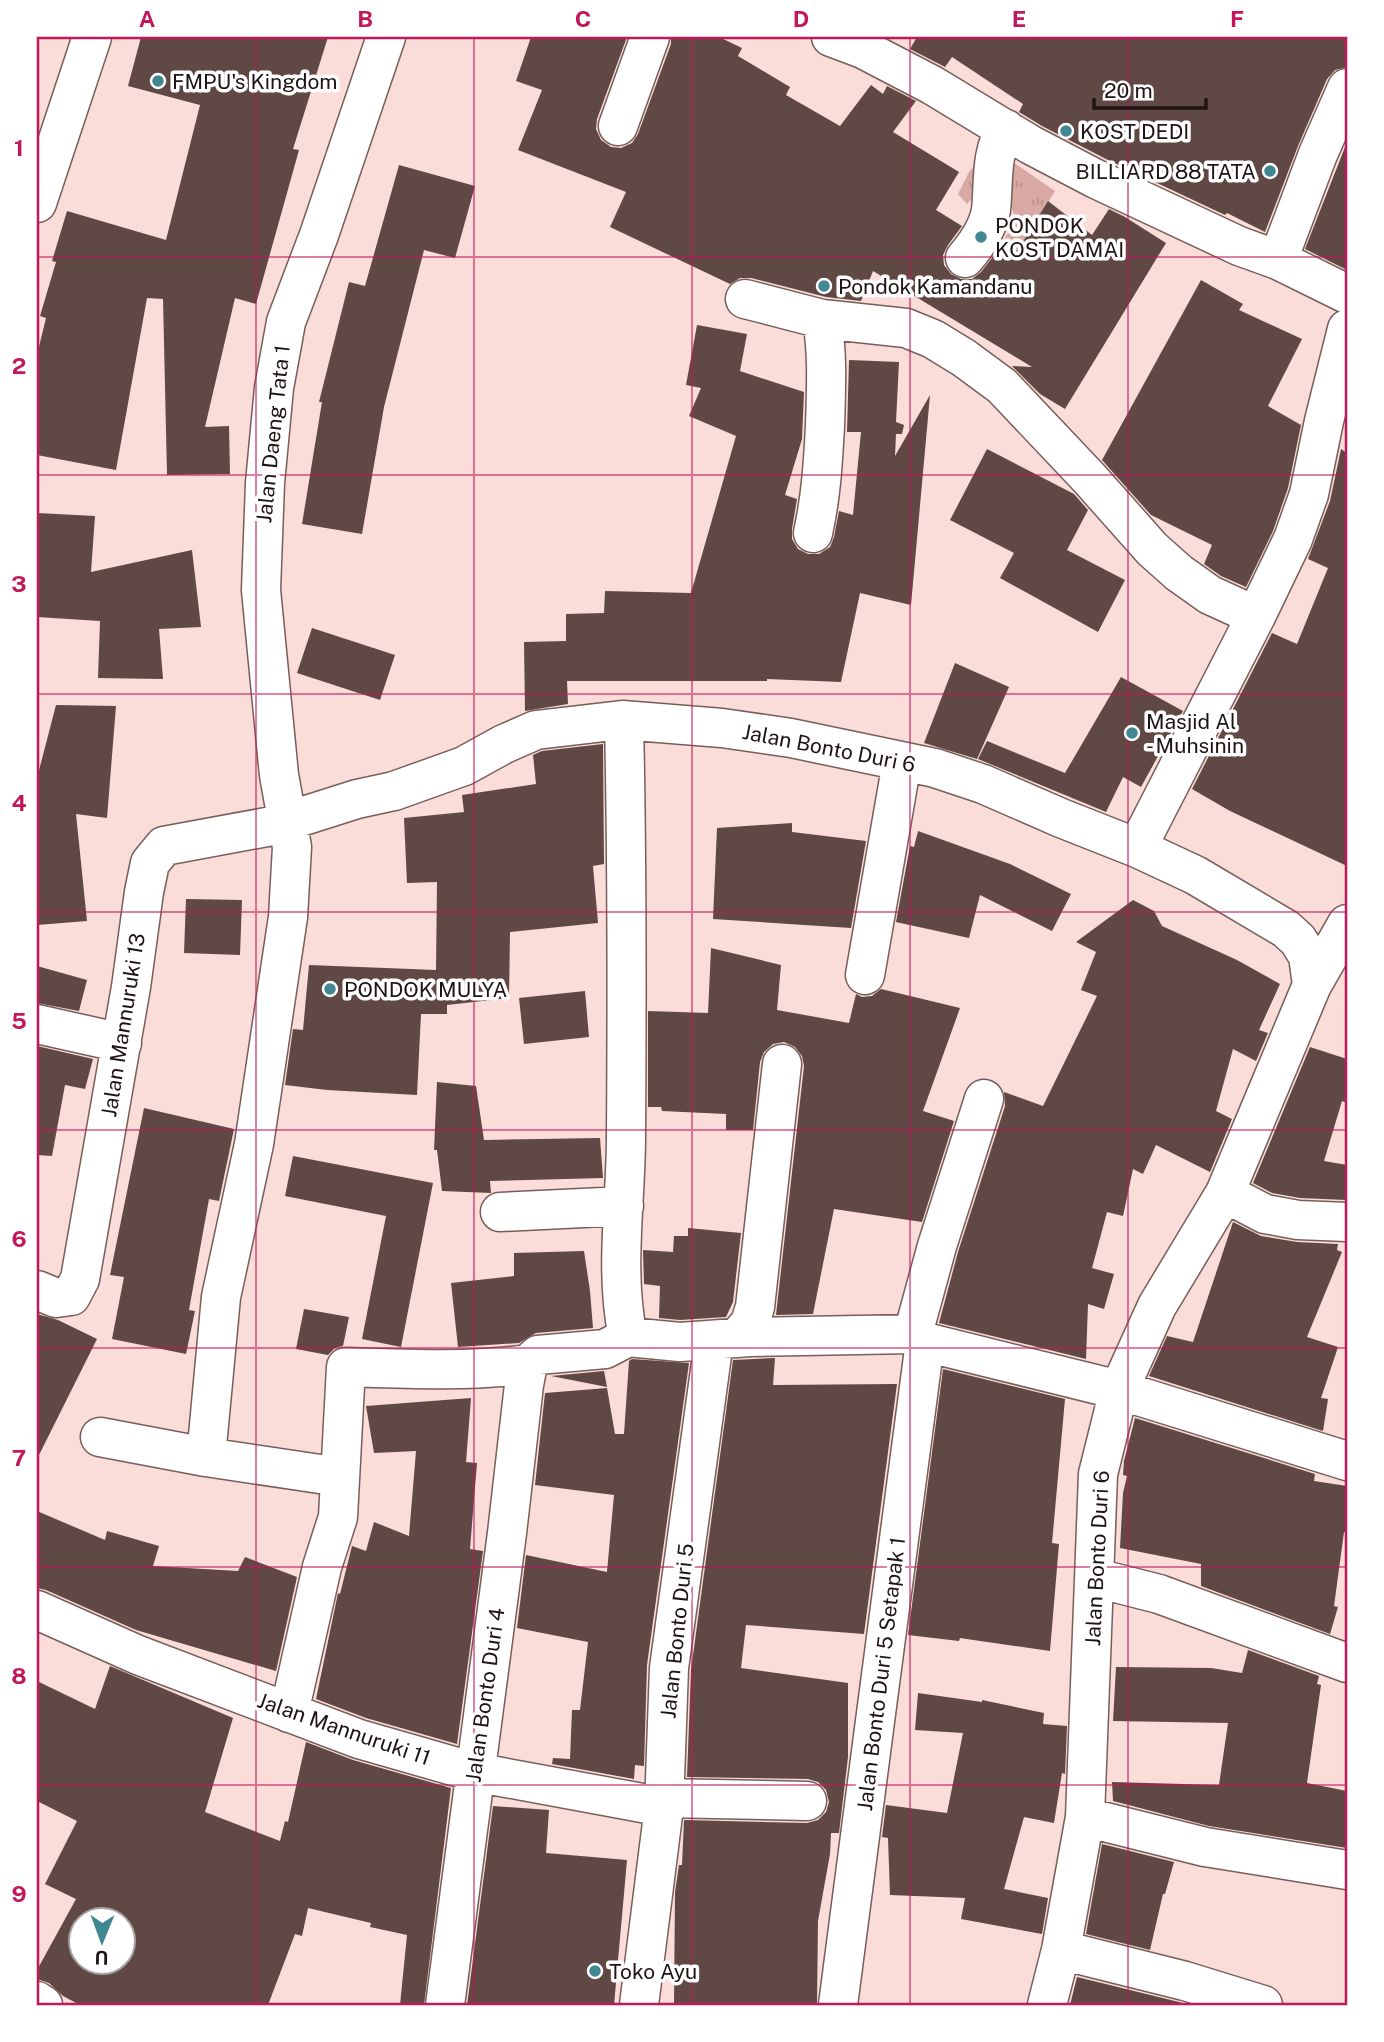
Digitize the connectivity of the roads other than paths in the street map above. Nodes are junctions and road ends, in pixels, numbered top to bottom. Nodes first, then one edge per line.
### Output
1 (92, 37) edge
2 (386, 37) edge
3 (650, 37) edge
4 (831, 37) edge
5 (1347, 89) edge
6 (618, 126) dead end
7 (1006, 130) junction
8 (37, 203) edge
9 (965, 258) dead end
10 (1278, 260) junction
11 (1347, 295) edge
12 (745, 299) dead end
13 (822, 319) junction
14 (1347, 329) edge
15 (813, 533) dead end
16 (1256, 616) junction
17 (624, 721) junction
18 (902, 762) junction
19 (290, 834) junction
20 (1137, 848) junction
21 (1347, 924) edge
22 (865, 975) dead end
23 (1312, 985) junction
24 (37, 1024) edge
25 (122, 1043) junction
26 (782, 1064) dead end
27 (984, 1099) dead end
28 (1225, 1193) junction
29 (624, 1206) junction
30 (500, 1212) dead end
31 (1347, 1222) edge
32 (37, 1290) edge
33 (628, 1337) junction
34 (919, 1338) junction
35 (725, 1339) junction
36 (526, 1375) junction
37 (1119, 1390) junction
38 (100, 1437) dead end
39 (206, 1457) junction
40 (1347, 1461) edge
41 (320, 1474) dead end
42 (1096, 1578) junction
43 (37, 1609) edge
44 (1347, 1663) edge
45 (289, 1713) junction
46 (474, 1772) junction
47 (807, 1801) dead end
48 (664, 1802) junction
49 (1085, 1817) junction
50 (1347, 1870) edge
51 (1061, 1950) junction
52 (37, 2001) edge
53 (43, 2005) edge
54 (445, 2005) edge
55 (639, 2005) edge
56 (838, 2005) edge
57 (1048, 2005) edge
58 (1264, 2005) edge

1 - 8 street
2 - 19 street, Jalan Daeng Tata 1
3 - 6 street
4 - 7 street
5 - 10 street
7 - 9 street
7 - 10 street
10 - 11 street
12 - 13 street
13 - 15 street
13 - 16 street
14 - 16 street
16 - 20 street
17 - 18 street, Jalan Bonto Duri 6
17 - 19 street, Jalan Bonto Duri 6
17 - 29 street
18 - 20 street, Jalan Bonto Duri 6
18 - 22 street
19 - 25 street, Jalan Mannuruki 13
19 - 39 street, Jalan Daeng Tata 1
20 - 23 street, Jalan Bonto Duri 6
21 - 23 street, Jalan Bonto Duri 6
23 - 28 street, Jalan Bonto Duri 6
24 - 25 street
25 - 32 street, Jalan Mannuruki 13
26 - 35 street, Jalan Bonto Duri 5
27 - 34 street, Jalan Bonto Duri 5 Setapak 1
28 - 31 street
28 - 37 street, Jalan Bonto Duri 6
29 - 30 street
29 - 33 street
33 - 35 street
33 - 36 street
34 - 35 street
34 - 37 street
34 - 56 street, Jalan Bonto Duri 5 Setapak 1
35 - 48 street, Jalan Bonto Duri 5
36 - 45 street
36 - 46 street, Jalan Bonto Duri 4
37 - 40 street
37 - 42 street, Jalan Bonto Duri 6
38 - 39 street
39 - 41 street
42 - 44 street
42 - 49 street, Jalan Bonto Duri 6
43 - 45 street, Jalan Mannuruki 11
45 - 46 street, Jalan Mannuruki 11
46 - 48 street, Jalan Mannuruki 11
46 - 54 street, Jalan Bonto Duri 4
47 - 48 street, Jalan Mannuruki 11
48 - 55 street, Jalan Bonto Duri 5
49 - 50 street
49 - 51 street, Jalan Bonto Duri 6
51 - 57 street, Jalan Bonto Duri 6
51 - 58 street
52 - 53 street

